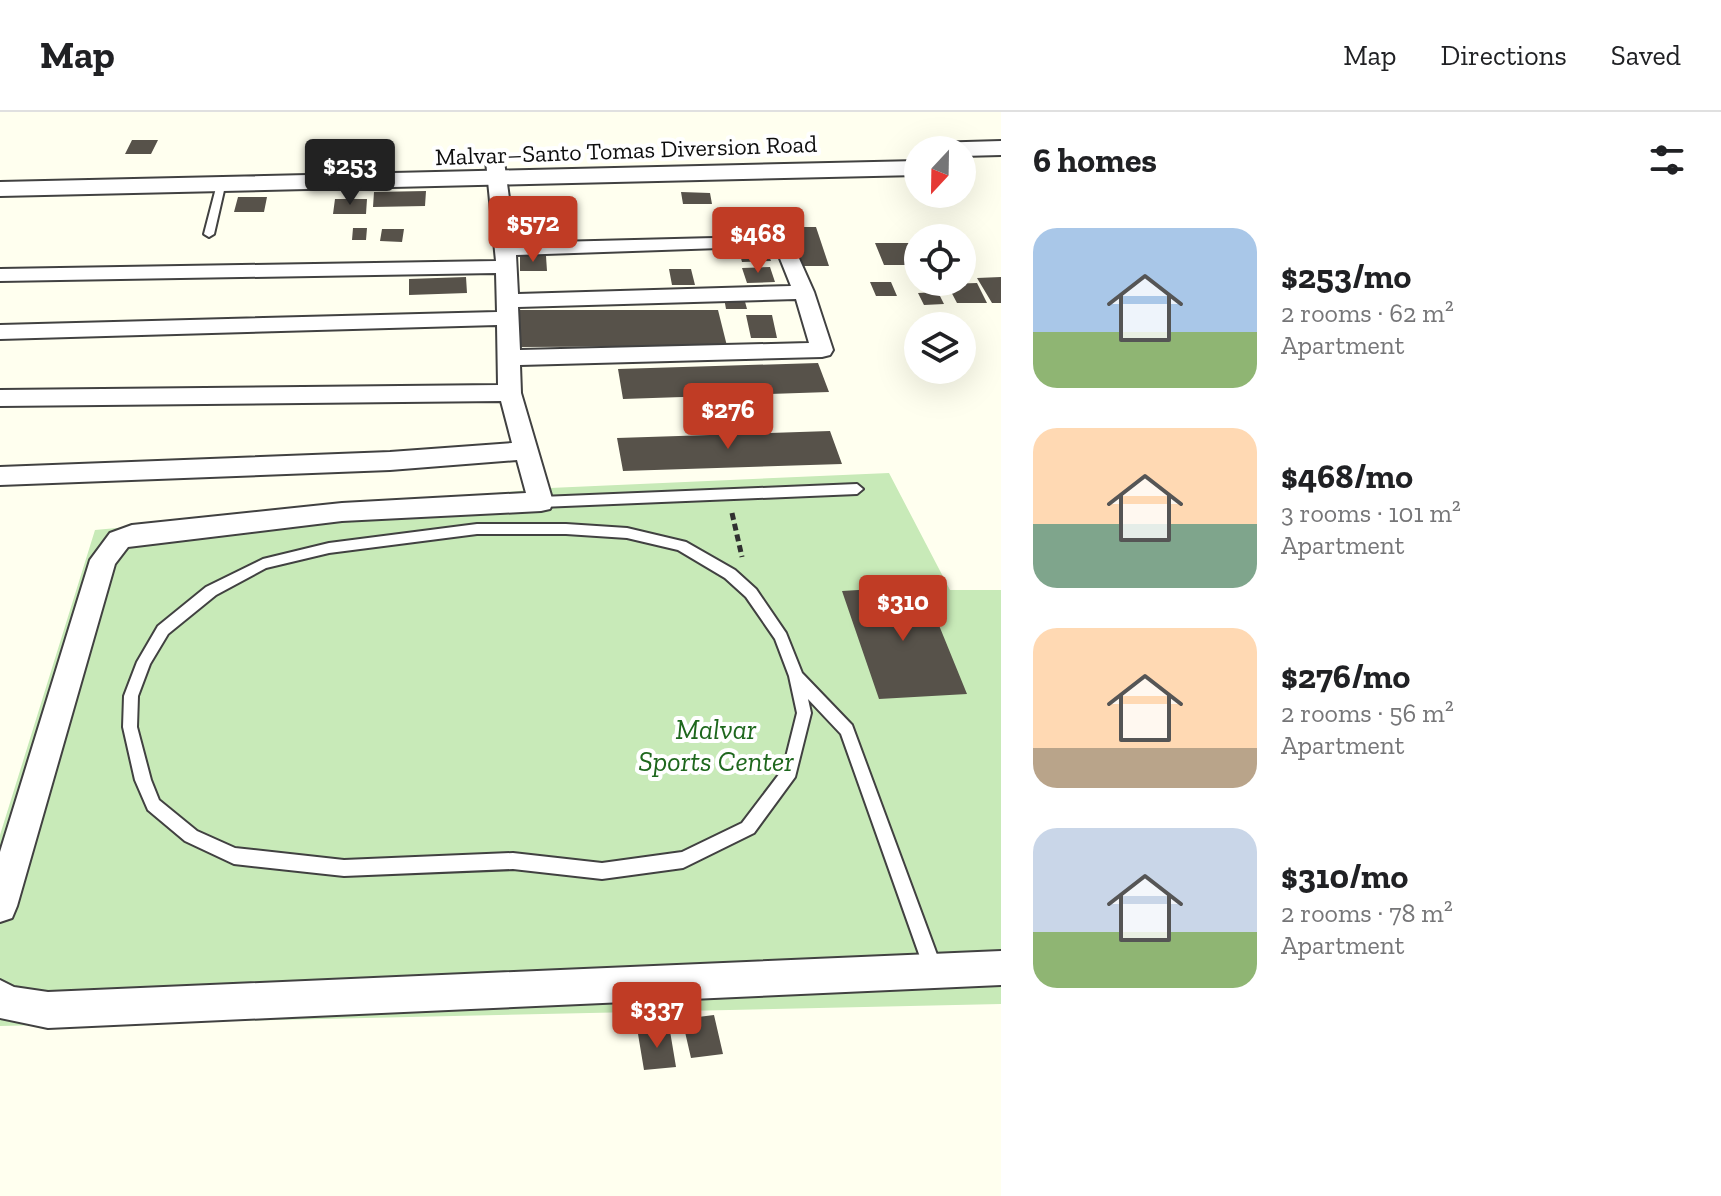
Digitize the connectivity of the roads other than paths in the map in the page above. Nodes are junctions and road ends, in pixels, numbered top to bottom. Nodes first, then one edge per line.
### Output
1 (1001, 148) edge
2 (976, 149) edge
3 (904, 151) edge
4 (1001, 166) edge
5 (976, 167) edge
6 (904, 168) edge
7 (0, 170) edge
8 (496, 171) junction
9 (220, 186) junction
10 (0, 189) edge
11 (209, 234) dead end
12 (506, 258) junction
13 (0, 275) edge
14 (804, 292) junction
15 (509, 310) junction
16 (0, 332) edge
17 (508, 358) junction
18 (510, 393) junction
19 (0, 398) edge
20 (525, 451) junction
21 (0, 476) edge
22 (857, 489) dead end
23 (541, 502) junction
24 (796, 676) junction
25 (0, 906) edge
26 (1001, 968) edge
27 (934, 971) junction
28 (0, 997) edge

1 - 2 street
3 - 8 street, Malvar–Santo Tomas Diversion Road
4 - 5 street
6 - 8 street, Malvar–Santo Tomas Diversion Road
7 - 8 street, Malvar–Santo Tomas Diversion Road
8 - 9 street, Malvar–Santo Tomas Diversion Road
8 - 12 street
9 - 10 street, Malvar–Santo Tomas Diversion Road
9 - 11 lane
12 - 13 street
12 - 14 street
12 - 15 street
14 - 15 street
14 - 17 street
15 - 16 street
15 - 17 street
17 - 18 street
18 - 19 street
18 - 20 street
20 - 21 street
20 - 23 street
22 - 23 lane
23 - 25 street
24 - 24 lane
24 - 27 lane
26 - 27 street
27 - 28 street

